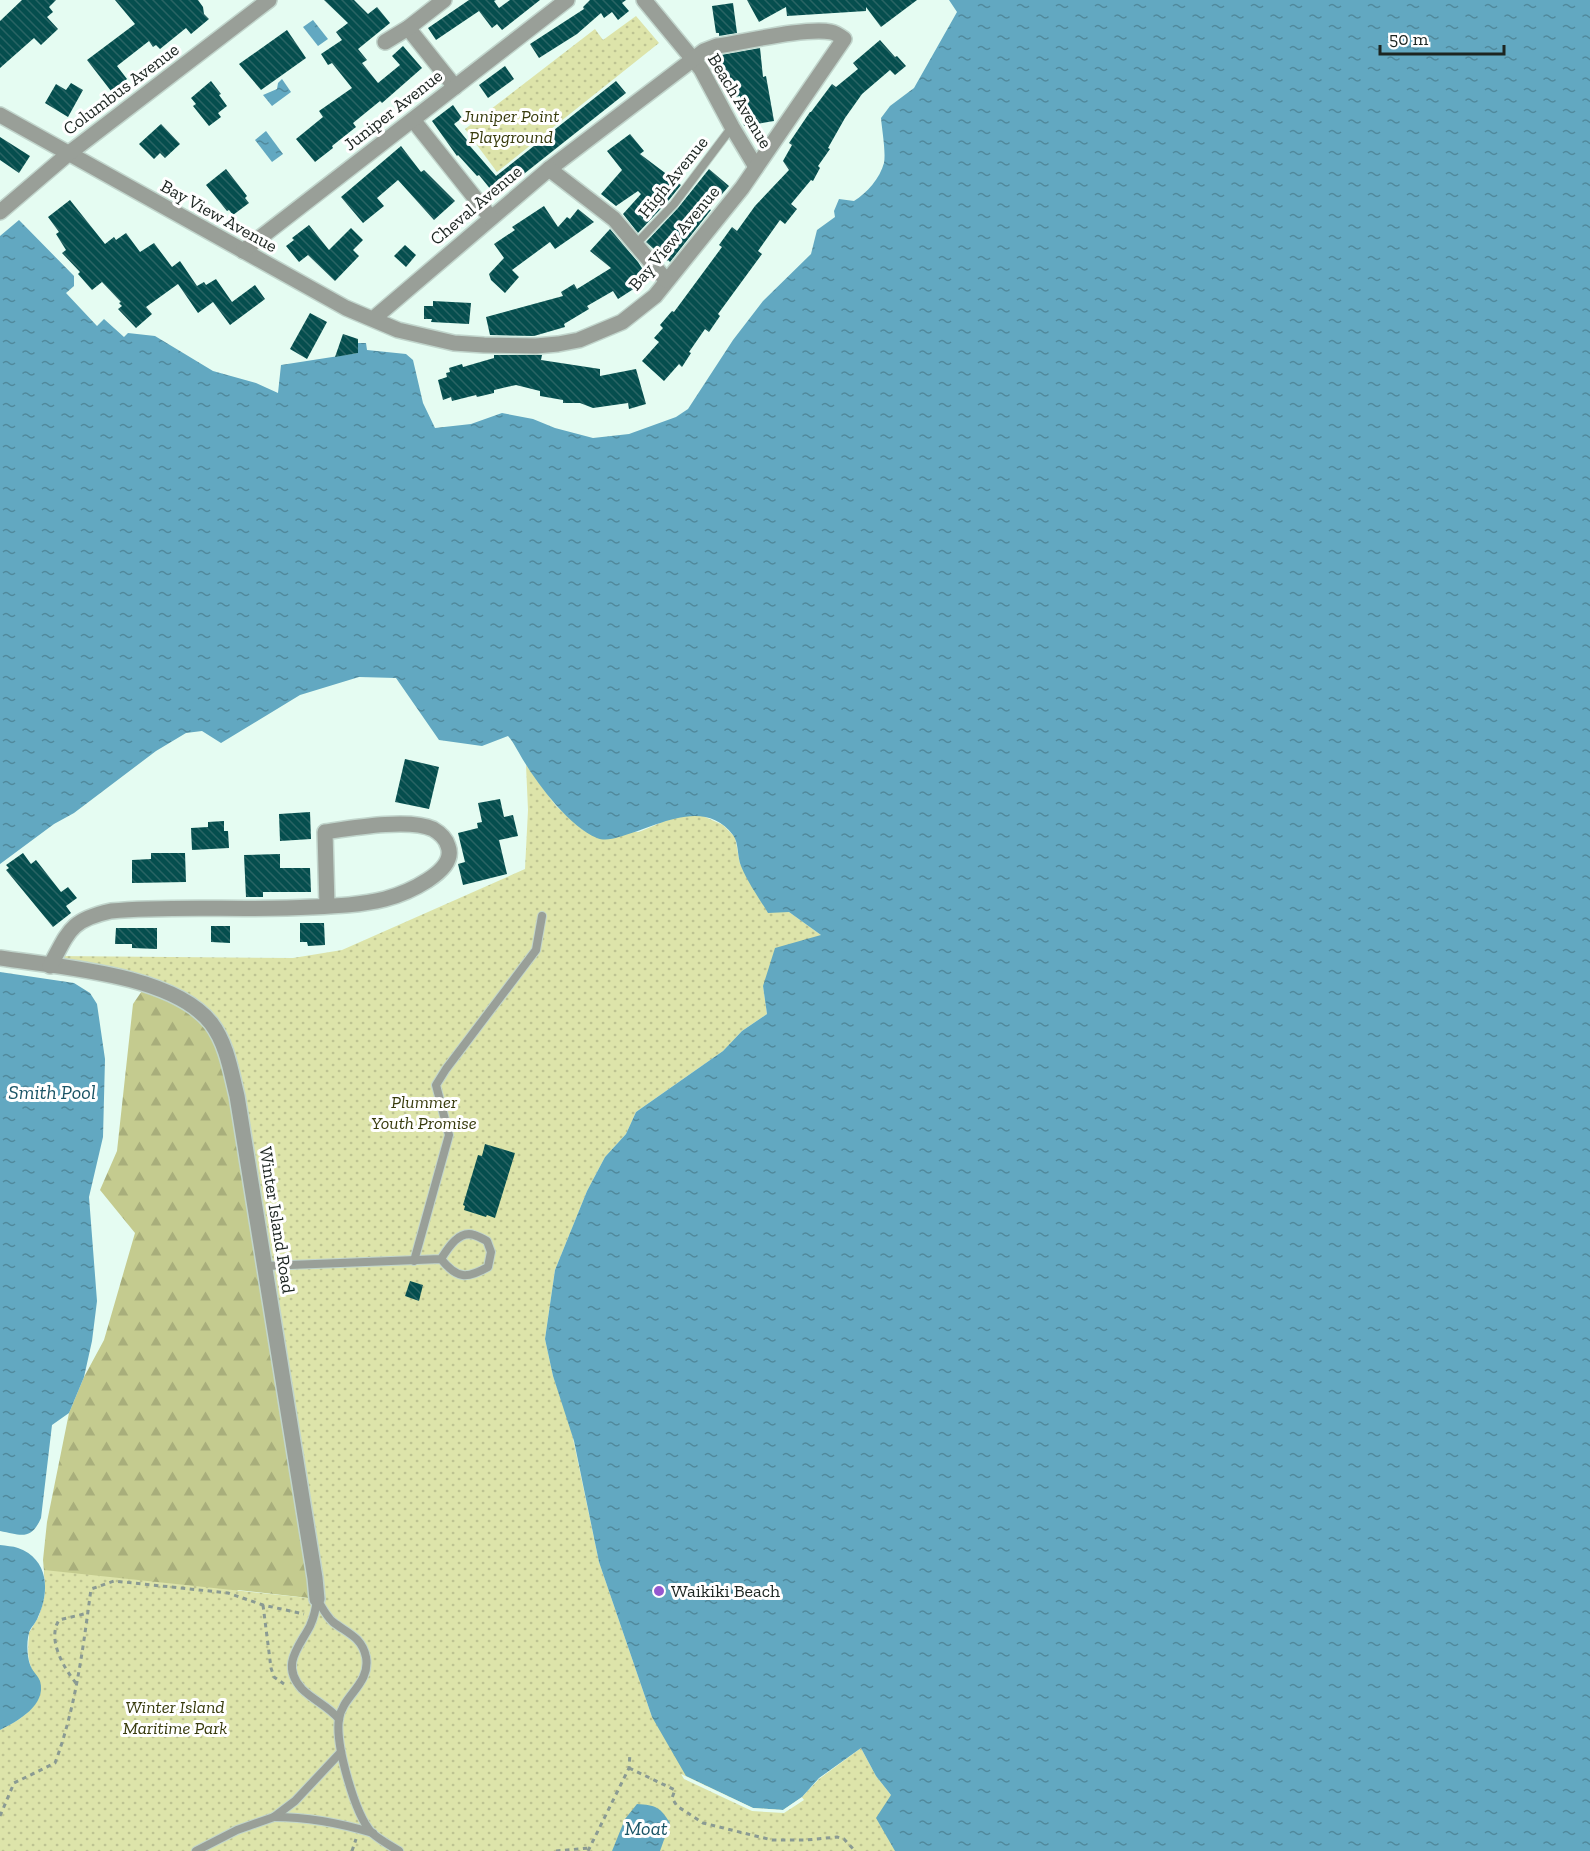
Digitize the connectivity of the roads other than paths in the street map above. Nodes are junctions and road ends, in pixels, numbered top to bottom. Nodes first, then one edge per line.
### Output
1 (269, 0) edge
2 (444, 0) edge
3 (567, 0) edge
4 (644, 0) edge
5 (408, 28) junction
6 (385, 42) dead end
7 (692, 58) junction
8 (454, 87) junction
9 (0, 115) edge
10 (412, 120) junction
11 (732, 127) junction
12 (68, 154) junction
13 (756, 167) junction
14 (549, 169) junction
15 (0, 212) edge
16 (491, 218) junction
17 (636, 244) junction
18 (243, 251) junction
19 (666, 280) junction
20 (373, 319) junction
21 (327, 906) junction
22 (542, 916) dead end
23 (0, 958) edge
24 (50, 966) junction
25 (441, 1259) junction
26 (414, 1261) junction
27 (265, 1266) junction
28 (317, 1599) junction
29 (339, 1719) junction
30 (341, 1752) junction
31 (274, 1817) junction
32 (372, 1833) junction
33 (196, 1851) edge
34 (399, 1851) edge

1 - 12 street, Columbus Avenue
2 - 5 street
3 - 8 street, Juniper Avenue
4 - 7 street, Beach Avenue
5 - 6 street
5 - 8 street
7 - 11 street, Beach Avenue
7 - 13 street, Bay View Avenue
7 - 14 street, Cheval Avenue
8 - 10 street, Juniper Avenue
9 - 12 street, Bay View Avenue
10 - 16 street
10 - 18 street, Juniper Avenue
11 - 13 street, Beach Avenue
11 - 17 lane, High Avenue
12 - 15 street, Columbus Avenue
12 - 18 street, Bay View Avenue
13 - 19 street, Bay View Avenue
14 - 16 street, Cheval Avenue
14 - 17 street
16 - 20 street, Cheval Avenue
17 - 19 street
18 - 20 street, Bay View Avenue
19 - 20 street, Bay View Avenue
21 - 21 street
21 - 24 street
22 - 26 lane
23 - 24 street, Winter Island Road
24 - 27 street, Winter Island Road
25 - 25 lane
25 - 26 lane
26 - 27 lane
27 - 28 street, Winter Island Road
28 - 29 lane, Winter Island Road
28 - 29 lane, Winter Island Road
29 - 30 lane
30 - 31 lane
30 - 32 lane
31 - 32 lane
31 - 33 lane
32 - 34 lane

